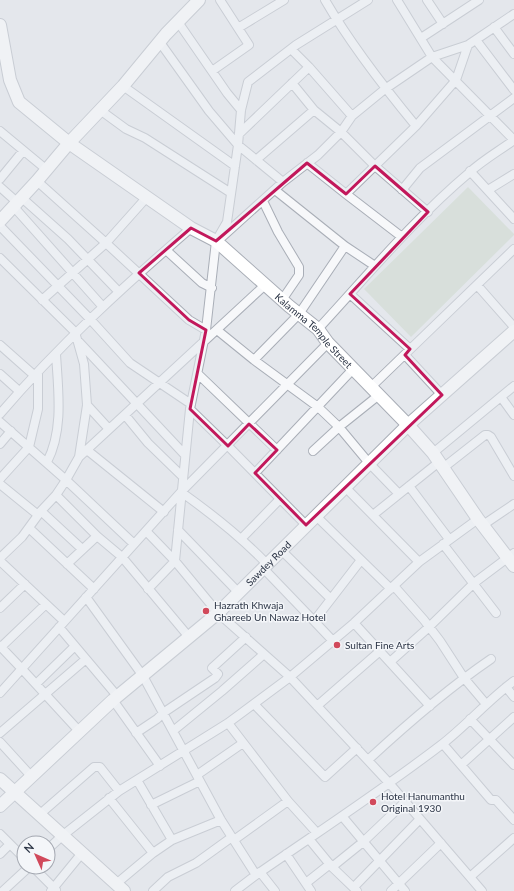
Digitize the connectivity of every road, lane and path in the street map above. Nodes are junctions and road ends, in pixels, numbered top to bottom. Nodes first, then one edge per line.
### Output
1 (198, 0) edge
2 (220, 0) edge
3 (325, 0) edge
4 (368, 0) edge
5 (397, 0) edge
6 (427, 0) edge
7 (479, 0) edge
8 (280, 1) edge
9 (513, 17) edge
10 (336, 20) junction
11 (178, 22) junction
12 (443, 24) junction
13 (0, 25) edge
14 (494, 27) junction
15 (238, 28) junction
16 (421, 38) junction
17 (476, 40) junction
18 (160, 41) junction
19 (468, 45) junction
20 (291, 49) junction
21 (514, 54) edge
22 (432, 57) junction
23 (309, 67) junction
24 (212, 71) junction
25 (456, 80) junction
26 (292, 83) junction
27 (123, 86) junction
28 (385, 89) junction
29 (514, 90) edge
30 (514, 98) edge
31 (100, 110) junction
32 (241, 110) junction
33 (314, 110) junction
34 (352, 116) junction
35 (490, 116) junction
36 (416, 126) junction
37 (341, 132) junction
38 (239, 134) junction
39 (2, 137) edge
40 (514, 140) edge
41 (69, 143) junction
42 (238, 145) junction
43 (23, 151) junction
44 (256, 160) junction
45 (308, 163) junction
46 (235, 166) junction
47 (375, 166) junction
48 (47, 170) junction
49 (470, 171) junction
50 (514, 174) edge
51 (0, 179) edge
52 (37, 182) junction
53 (283, 182) junction
54 (0, 187) edge
55 (276, 190) junction
56 (402, 190) junction
57 (488, 190) junction
58 (231, 193) junction
59 (346, 194) junction
60 (147, 197) junction
61 (263, 201) junction
62 (18, 203) junction
63 (428, 212) junction
64 (514, 218) edge
65 (0, 221) edge
66 (0, 226) edge
67 (191, 228) junction
68 (402, 237) junction
69 (216, 241) junction
70 (106, 243) junction
71 (345, 246) junction
72 (514, 249) edge
73 (166, 250) junction
74 (0, 258) edge
75 (88, 260) junction
76 (375, 266) junction
77 (73, 273) junction
78 (139, 273) junction
79 (265, 285) junction
80 (477, 285) junction
81 (58, 287) junction
82 (212, 288) junction
83 (119, 292) junction
84 (350, 294) junction
85 (42, 300) junction
86 (282, 300) junction
87 (103, 307) junction
88 (299, 314) junction
89 (90, 320) junction
90 (514, 327) edge
91 (318, 329) junction
92 (206, 330) junction
93 (217, 330) junction
94 (514, 331) edge
95 (76, 336) junction
96 (204, 342) junction
97 (328, 343) junction
98 (0, 345) edge
99 (408, 352) junction
100 (56, 354) junction
101 (254, 360) junction
102 (354, 368) junction
103 (0, 374) edge
104 (37, 374) junction
105 (198, 374) junction
106 (160, 383) junction
107 (288, 384) junction
108 (514, 386) edge
109 (19, 391) junction
110 (375, 391) junction
111 (442, 395) junction
112 (500, 397) junction
113 (138, 403) junction
114 (87, 405) junction
115 (190, 407) junction
116 (318, 407) junction
117 (0, 414) edge
118 (125, 415) junction
119 (514, 415) edge
120 (0, 422) edge
121 (249, 424) junction
122 (408, 425) junction
123 (339, 427) junction
124 (109, 429) junction
125 (11, 431) junction
126 (0, 444) edge
127 (228, 446) junction
128 (29, 447) junction
129 (87, 450) junction
130 (277, 450) junction
131 (313, 451) dead end
132 (185, 455) junction
133 (79, 457) junction
134 (438, 461) junction
135 (47, 462) junction
136 (369, 463) junction
137 (255, 473) junction
138 (514, 476) edge
139 (183, 477) junction
140 (0, 479) edge
141 (66, 480) junction
142 (0, 484) edge
143 (410, 486) junction
144 (345, 487) junction
145 (181, 492) junction
146 (56, 494) junction
147 (399, 494) junction
148 (280, 499) junction
149 (514, 504) edge
150 (164, 512) junction
151 (40, 513) junction
152 (373, 515) junction
153 (316, 516) junction
154 (480, 522) junction
155 (306, 525) junction
156 (29, 528) junction
157 (178, 530) junction
158 (146, 531) junction
159 (97, 536) junction
160 (242, 539) junction
161 (446, 541) junction
162 (134, 544) junction
163 (82, 549) junction
164 (281, 550) junction
165 (122, 557) junction
166 (0, 558) edge
167 (512, 559) edge
168 (361, 560) junction
169 (0, 561) edge
170 (175, 561) junction
171 (419, 562) junction
172 (67, 564) junction
173 (265, 566) junction
174 (474, 583) junction
175 (25, 584) junction
176 (392, 587) junction
177 (94, 589) junction
178 (148, 589) junction
179 (238, 592) junction
180 (86, 597) junction
181 (331, 599) junction
182 (46, 604) junction
183 (0, 608) edge
184 (218, 613) junction
185 (496, 613) dead end
186 (314, 621) junction
187 (354, 623) junction
188 (62, 624) junction
189 (428, 628) junction
190 (190, 637) junction
191 (246, 637) junction
192 (333, 641) junction
193 (75, 646) junction
194 (1, 647) edge
195 (380, 651) junction
196 (264, 654) junction
197 (86, 659) junction
198 (491, 659) dead end
199 (390, 662) junction
200 (22, 668) junction
201 (143, 676) junction
202 (290, 677) junction
203 (464, 678) junction
204 (514, 681) edge
205 (36, 684) junction
206 (506, 687) junction
207 (0, 693) edge
208 (45, 694) junction
209 (514, 697) edge
210 (115, 699) junction
211 (254, 704) junction
212 (486, 704) junction
213 (317, 706) junction
214 (430, 706) junction
215 (163, 713) junction
216 (514, 717) edge
217 (470, 719) junction
218 (228, 723) junction
219 (78, 731) junction
220 (173, 731) junction
221 (0, 733) edge
222 (136, 733) junction
223 (489, 739) junction
224 (0, 742) edge
225 (243, 743) junction
226 (443, 744) junction
227 (357, 748) junction
228 (184, 751) junction
229 (368, 760) junction
230 (461, 765) junction
231 (514, 765) edge
232 (160, 766) junction
233 (31, 776) junction
234 (199, 778) junction
235 (0, 780) edge
236 (137, 780) junction
237 (390, 784) junction
238 (119, 791) junction
239 (14, 792) junction
240 (109, 798) junction
241 (288, 801) junction
242 (406, 801) junction
243 (151, 805) junction
244 (0, 806) edge
245 (39, 815) junction
246 (342, 816) junction
247 (420, 819) junction
248 (221, 820) junction
249 (514, 820) edge
250 (317, 833) junction
251 (0, 834) edge
252 (62, 836) junction
253 (309, 838) junction
254 (514, 838) edge
255 (233, 839) junction
256 (172, 840) junction
257 (56, 842) edge
258 (362, 842) junction
259 (441, 843) junction
260 (10, 844) junction
261 (16, 850) edge
262 (82, 853) junction
263 (153, 853) junction
264 (0, 854) edge
265 (286, 854) junction
266 (380, 861) junction
267 (331, 865) junction
268 (258, 873) junction
269 (20, 875) edge
270 (41, 875) edge
271 (470, 877) junction
272 (399, 883) junction
273 (120, 887) edge
274 (308, 888) edge
275 (356, 889) edge
276 (54, 890) edge
277 (3, 891) edge
278 (153, 891) edge
279 (235, 891) edge
280 (274, 891) edge
281 (391, 891) edge
282 (405, 891) edge
283 (482, 891) edge

1 - 11 street
2 - 15 street
3 - 10 street
4 - 10 street
5 - 16 street
6 - 12 street
7 - 12 street
8 - 15 street
9 - 14 street
10 - 20 street
10 - 28 street
11 - 18 street
11 - 24 street
12 - 16 street
13 - 41 street, Kalamma Temple Street
14 - 17 street
14 - 21 street
15 - 24 street
16 - 22 street
17 - 19 street
17 - 29 street
18 - 27 street
18 - 42 street
19 - 22 street
19 - 25 street
20 - 23 street
20 - 32 street
22 - 25 street
22 - 28 street
23 - 26 street
23 - 34 street
24 - 32 street
25 - 35 street
25 - 36 street
26 - 33 street
26 - 38 street
27 - 31 street
27 - 46 street
28 - 34 street
28 - 36 street
30 - 35 street
31 - 41 street
31 - 58 street
32 - 38 street
33 - 37 street
33 - 44 street
34 - 37 street
35 - 40 street
35 - 56 street
36 - 47 street
37 - 45 street
37 - 47 street
38 - 42 street
39 - 43 street
40 - 49 street
41 - 48 street
41 - 60 street, Kalamma Temple Street
42 - 44 street
42 - 46 street
43 - 48 street
43 - 51 street
44 - 53 street
45 - 53 street
45 - 59 street
46 - 58 street
47 - 56 street
47 - 59 street
48 - 52 street
49 - 57 street
49 - 63 street
50 - 57 street
52 - 62 street
52 - 70 street
53 - 55 street
54 - 62 street
55 - 61 street
55 - 71 street
56 - 63 street
57 - 64 street
58 - 69 street
59 - 68 street
60 - 67 street, Kalamma Temple Street
60 - 70 street
61 - 69 street
61 - 86 street
62 - 65 street
62 - 75 street
62 - 77 street
63 - 68 street
66 - 81 street
67 - 69 street, Kalamma Temple Street
67 - 73 street
68 - 76 street
69 - 79 street, Kalamma Temple Street
69 - 82 street
70 - 75 street
70 - 78 street
71 - 76 street
71 - 88 street
72 - 80 street
73 - 78 street
73 - 82 street
74 - 85 street
75 - 77 street
75 - 83 street
76 - 84 street
77 - 81 street
77 - 87 street
78 - 83 street
78 - 92 street
79 - 86 street, Kalamma Temple Street
79 - 93 street
80 - 90 street
80 - 99 street
81 - 85 street
81 - 89 street
82 - 92 street
83 - 87 street
84 - 91 street
84 - 99 street
85 - 95 street
86 - 88 street, Kalamma Temple Street
87 - 89 street
88 - 91 street, Kalamma Temple Street
88 - 101 street
89 - 95 street
89 - 106 street
91 - 97 street, Kalamma Temple Street
92 - 96 street
93 - 96 street
93 - 101 street
94 - 111 street, Sawdey Road
95 - 100 street
95 - 113 street
95 - 114 street
96 - 105 street
96 - 106 street
97 - 102 street, Kalamma Temple Street
97 - 107 street
98 - 104 street
99 - 110 street
99 - 111 street
100 - 104 street
100 - 135 street
101 - 107 street
102 - 110 street, Kalamma Temple Street
102 - 116 street
103 - 109 street
104 - 109 street
104 - 128 street
105 - 115 street
105 - 121 street
106 - 113 street
106 - 115 street
107 - 116 street
107 - 121 street
108 - 112 street
109 - 117 street
110 - 122 street, Kalamma Temple Street
110 - 123 street
111 - 122 street, Sawdey Road
112 - 119 street
112 - 134 street
113 - 118 street
113 - 132 street
114 - 124 street
114 - 133 street
115 - 127 street
115 - 132 street
116 - 123 street
116 - 130 street
118 - 124 street
118 - 139 street
120 - 125 street
121 - 127 street
121 - 130 street
122 - 134 street, Kalamma Temple Street
122 - 136 street, Sawdey Road
123 - 131 street
123 - 136 street
124 - 129 street
125 - 126 street
125 - 128 street
127 - 137 street
127 - 145 street
128 - 135 street
128 - 140 street
129 - 133 street
129 - 150 street
130 - 137 street
132 - 139 street
133 - 141 street
134 - 138 street
134 - 143 street
134 - 154 street, Kalamma Temple Street
135 - 141 street
136 - 144 street, Sawdey Road
136 - 147 street
137 - 148 street
139 - 145 street
141 - 146 street
141 - 162 street
142 - 151 street
143 - 147 street
143 - 161 street
144 - 152 street
144 - 153 street, Sawdey Road
145 - 150 street
145 - 157 street
145 - 160 street
146 - 151 street
146 - 159 street
147 - 152 street
148 - 155 street
148 - 160 street
149 - 154 street
150 - 158 street
151 - 156 street
151 - 163 street
152 - 171 street
153 - 155 street, Sawdey Road
153 - 168 street
154 - 161 street
154 - 167 street, Kalamma Temple Street
155 - 164 street, Sawdey Road
156 - 166 street
156 - 172 street
157 - 170 street
157 - 179 street
158 - 162 street
158 - 170 street
159 - 163 street
159 - 165 street
160 - 173 street
161 - 171 street
161 - 174 street
162 - 165 street
163 - 172 street
164 - 173 street, Sawdey Road
164 - 181 street
165 - 177 street
165 - 178 street
167 - 174 street
168 - 176 street
168 - 181 street
169 - 175 street
170 - 178 street
170 - 184 street
171 - 176 street
172 - 177 street
173 - 179 street, Sawdey Road
173 - 186 street
174 - 185 street
174 - 189 street
175 - 182 street
175 - 183 street
176 - 187 street
176 - 189 street
177 - 180 street
178 - 190 street
179 - 184 street, Sawdey Road
180 - 188 street
180 - 201 street
181 - 186 street
182 - 188 street
182 - 194 street
184 - 190 street, Sawdey Road
184 - 191 street
186 - 192 street
187 - 192 street
187 - 195 street
188 - 193 street
188 - 200 street
189 - 199 street
189 - 203 street
190 - 201 street, Sawdey Road
191 - 196 street
191 - 215 street
192 - 202 street
193 - 197 street
193 - 205 street
194 - 200 street
195 - 199 street
195 - 213 street
196 - 202 street
196 - 220 street
197 - 208 street
197 - 210 street
198 - 203 street
199 - 214 street
200 - 205 street
200 - 207 street
201 - 210 street, Sawdey Road
201 - 215 street
202 - 211 street
202 - 213 street
203 - 212 street
203 - 214 street
204 - 206 street
205 - 208 street
206 - 209 street
206 - 212 street
208 - 219 street
208 - 221 street
210 - 219 street, Sawdey Road
210 - 222 street
211 - 218 street
211 - 227 street
212 - 217 street
213 - 227 street
214 - 229 street
215 - 220 street
215 - 222 street
216 - 223 street
217 - 223 street
217 - 226 street
218 - 225 street
218 - 228 street
219 - 233 street, Sawdey Road
220 - 228 street
222 - 232 street
223 - 230 street
223 - 231 street
224 - 233 street
225 - 234 street
225 - 241 street
226 - 230 street
226 - 237 street
227 - 229 street
228 - 232 street
228 - 234 street
229 - 237 street
230 - 249 street
232 - 236 street
233 - 239 street, Sawdey Road
234 - 243 street
234 - 248 street
235 - 239 street
236 - 238 street
236 - 243 street
237 - 242 street
237 - 246 street
238 - 240 street
238 - 245 street
239 - 244 street, Sawdey Road
239 - 245 street
240 - 252 street
240 - 263 street
241 - 250 street
241 - 255 street
242 - 247 street
242 - 258 street
243 - 256 street
245 - 252 street
246 - 250 street
246 - 258 street
247 - 259 street
247 - 266 street
248 - 255 street
248 - 256 street
250 - 253 street
251 - 260 street
252 - 257 street
252 - 262 street
253 - 265 street
253 - 267 street
254 - 271 street
255 - 268 street
255 - 278 street
256 - 263 street
258 - 266 street
258 - 267 street
259 - 271 street
259 - 272 street
260 - 261 street
260 - 264 street
262 - 273 street
262 - 276 street
263 - 273 street
265 - 268 street
265 - 274 street
266 - 272 street
266 - 275 street
267 - 274 street
267 - 275 street
268 - 279 street
268 - 280 street
269 - 277 street
270 - 276 street
271 - 283 street
272 - 281 street
272 - 282 street

